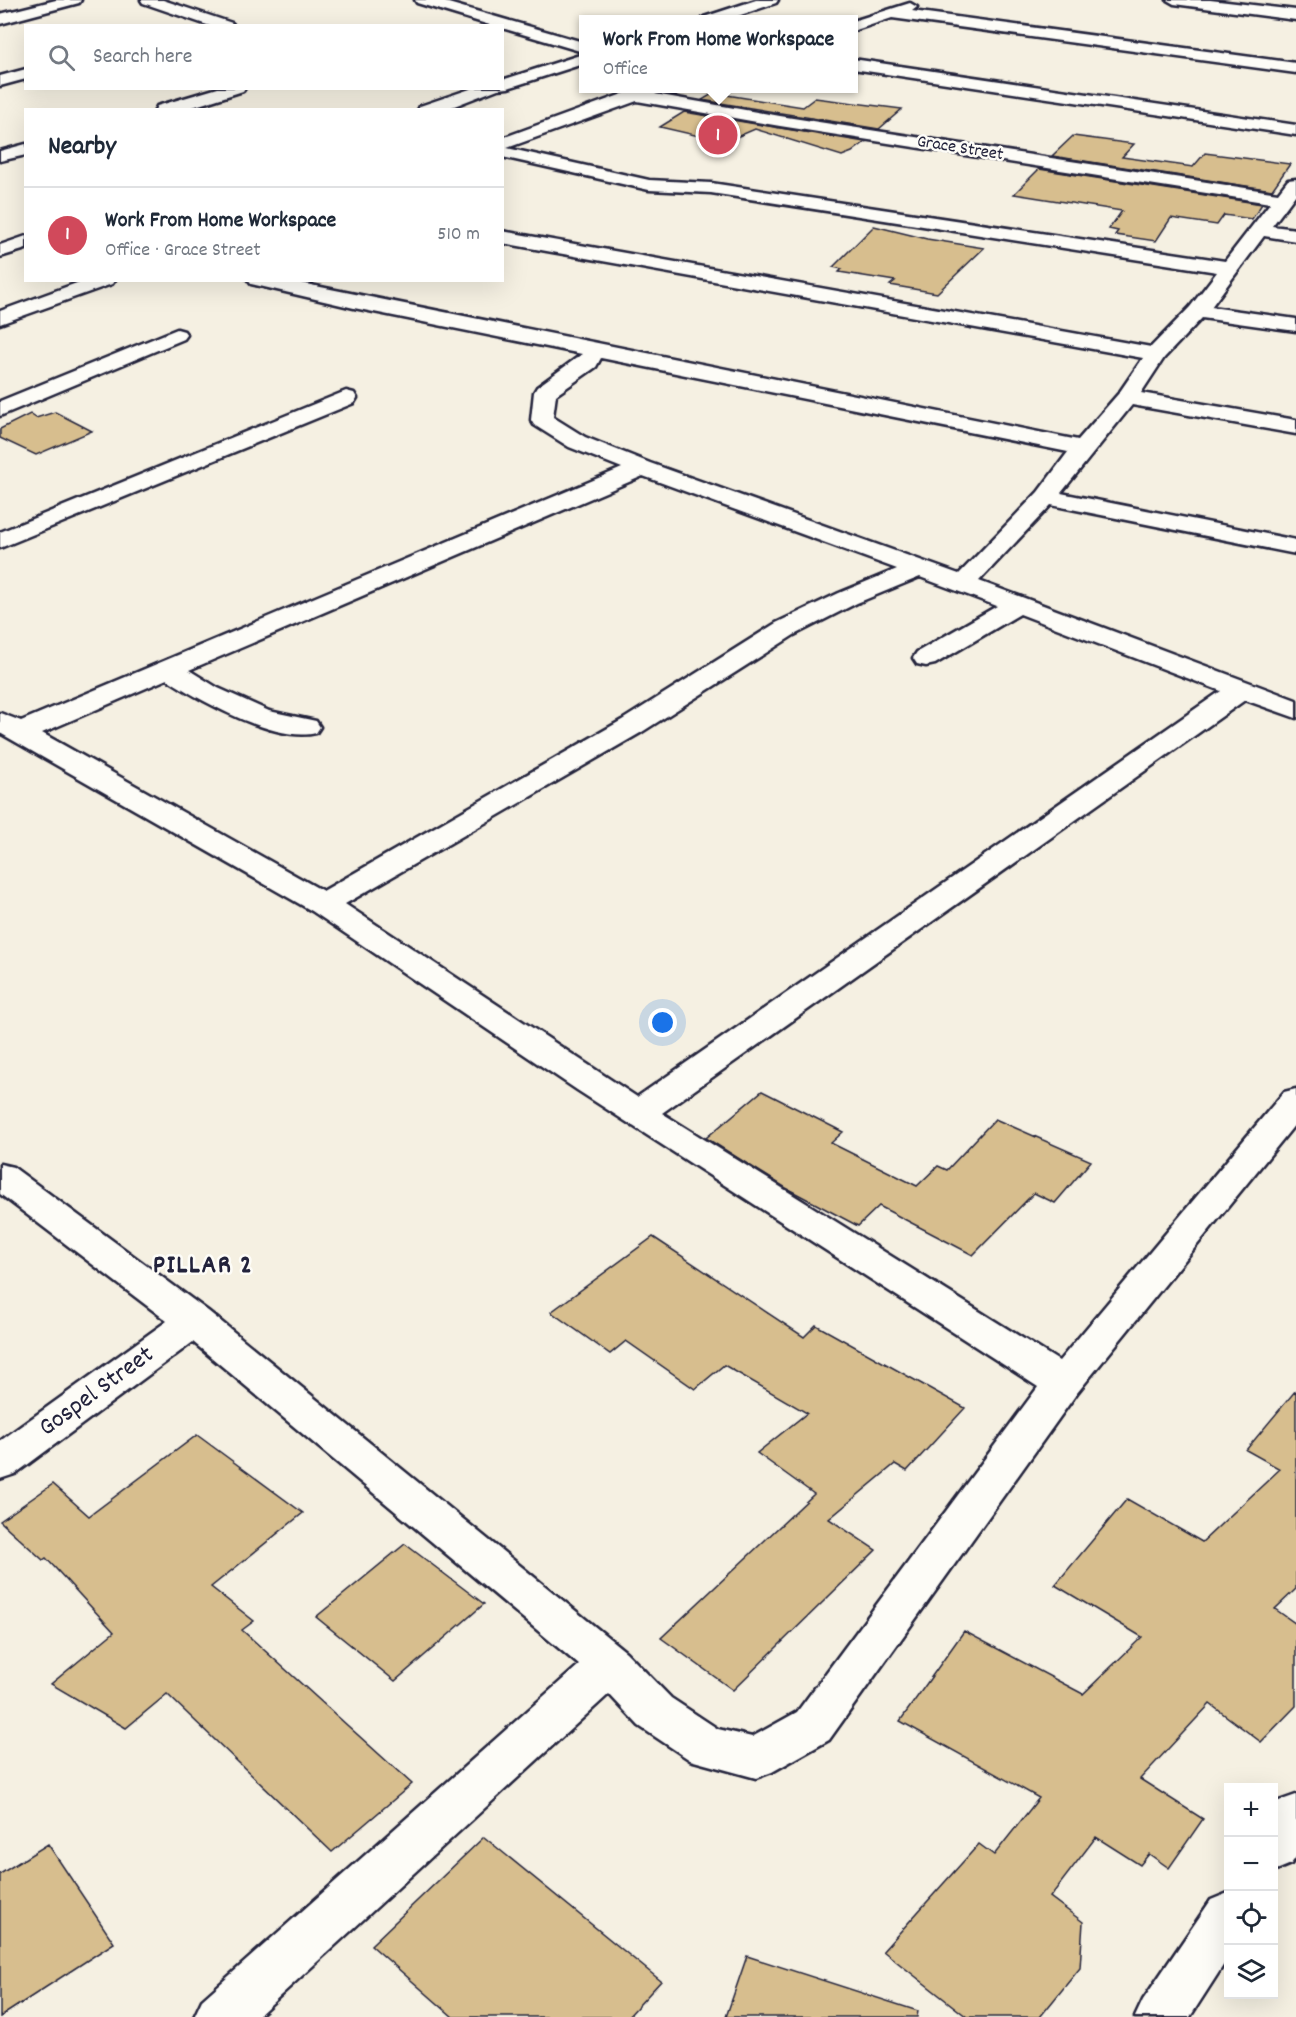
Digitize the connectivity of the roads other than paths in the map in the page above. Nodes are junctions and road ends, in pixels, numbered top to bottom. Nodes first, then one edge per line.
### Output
1 (74, 0) edge
2 (148, 0) edge
3 (422, 0) edge
4 (771, 0) edge
5 (929, 0) edge
6 (1174, 0) edge
7 (493, 3) dead end
8 (464, 12) junction
9 (890, 14) junction
10 (724, 15) edge
11 (1296, 15) edge
12 (0, 19) edge
13 (215, 24) edge
14 (858, 24) edge
15 (579, 46) edge
16 (579, 60) edge
17 (858, 65) edge
18 (1296, 68) edge
19 (24, 75) edge
20 (0, 81) edge
21 (504, 84) edge
22 (230, 90) edge
23 (448, 90) edge
24 (485, 90) edge
25 (645, 93) edge
26 (468, 96) junction
27 (638, 96) junction
28 (170, 108) edge
29 (432, 108) edge
30 (1296, 130) edge
31 (504, 143) edge
32 (24, 150) edge
33 (504, 152) edge
34 (0, 156) edge
35 (1289, 191) edge
36 (1259, 230) junction
37 (1296, 235) edge
38 (504, 237) edge
39 (24, 243) edge
40 (0, 251) edge
41 (1231, 268) junction
42 (99, 282) edge
43 (267, 282) edge
44 (1197, 311) junction
45 (0, 318) edge
46 (1296, 325) edge
47 (177, 335) dead end
48 (595, 351) junction
49 (1156, 354) junction
50 (1127, 397) junction
51 (346, 399) dead end
52 (0, 409) edge
53 (1296, 427) edge
54 (1083, 448) junction
55 (642, 468) junction
56 (1046, 497) junction
57 (0, 541) edge
58 (1296, 547) edge
59 (918, 568) junction
60 (963, 584) junction
61 (1017, 605) junction
62 (927, 658) dead end
63 (169, 669) junction
64 (1241, 690) junction
65 (1296, 710) edge
66 (10, 726) edge
67 (306, 727) dead end
68 (323, 904) junction
69 (1296, 1100) edge
70 (638, 1113) junction
71 (0, 1176) edge
72 (194, 1322) junction
73 (1063, 1383) junction
74 (0, 1463) edge
75 (610, 1665) junction
76 (1296, 1816) edge
77 (1278, 1843) edge
78 (1224, 1922) edge
79 (220, 2017) edge
80 (1161, 2017) edge

1 - 12 street
2 - 13 street
3 - 8 street
4 - 10 street
5 - 9 street
6 - 11 street
7 - 8 street
8 - 15 street
9 - 14 street
9 - 18 street
16 - 21 street
17 - 30 street
19 - 20 street
22 - 28 street
23 - 26 street
24 - 26 street
25 - 27 street
26 - 29 street
27 - 31 street
27 - 35 street, Grace Street
32 - 34 street
33 - 41 street
35 - 36 street
36 - 37 street
36 - 41 street
38 - 49 street
39 - 40 street
41 - 44 street
42 - 45 street
43 - 48 street
44 - 46 street
44 - 49 street
47 - 52 street
48 - 54 street
48 - 55 street
49 - 50 street
50 - 53 street
50 - 54 street
51 - 57 street
54 - 56 street
55 - 59 street
55 - 63 street
56 - 58 street
56 - 60 street
59 - 60 street
59 - 68 street
60 - 61 street
61 - 62 street
61 - 64 street
63 - 66 street
63 - 67 street
64 - 65 street
64 - 70 street
66 - 68 street
68 - 70 street
69 - 73 street
70 - 73 street
71 - 72 street
72 - 74 street, Gospel Street
72 - 75 street
73 - 75 street
75 - 79 street
76 - 77 street
78 - 80 street

